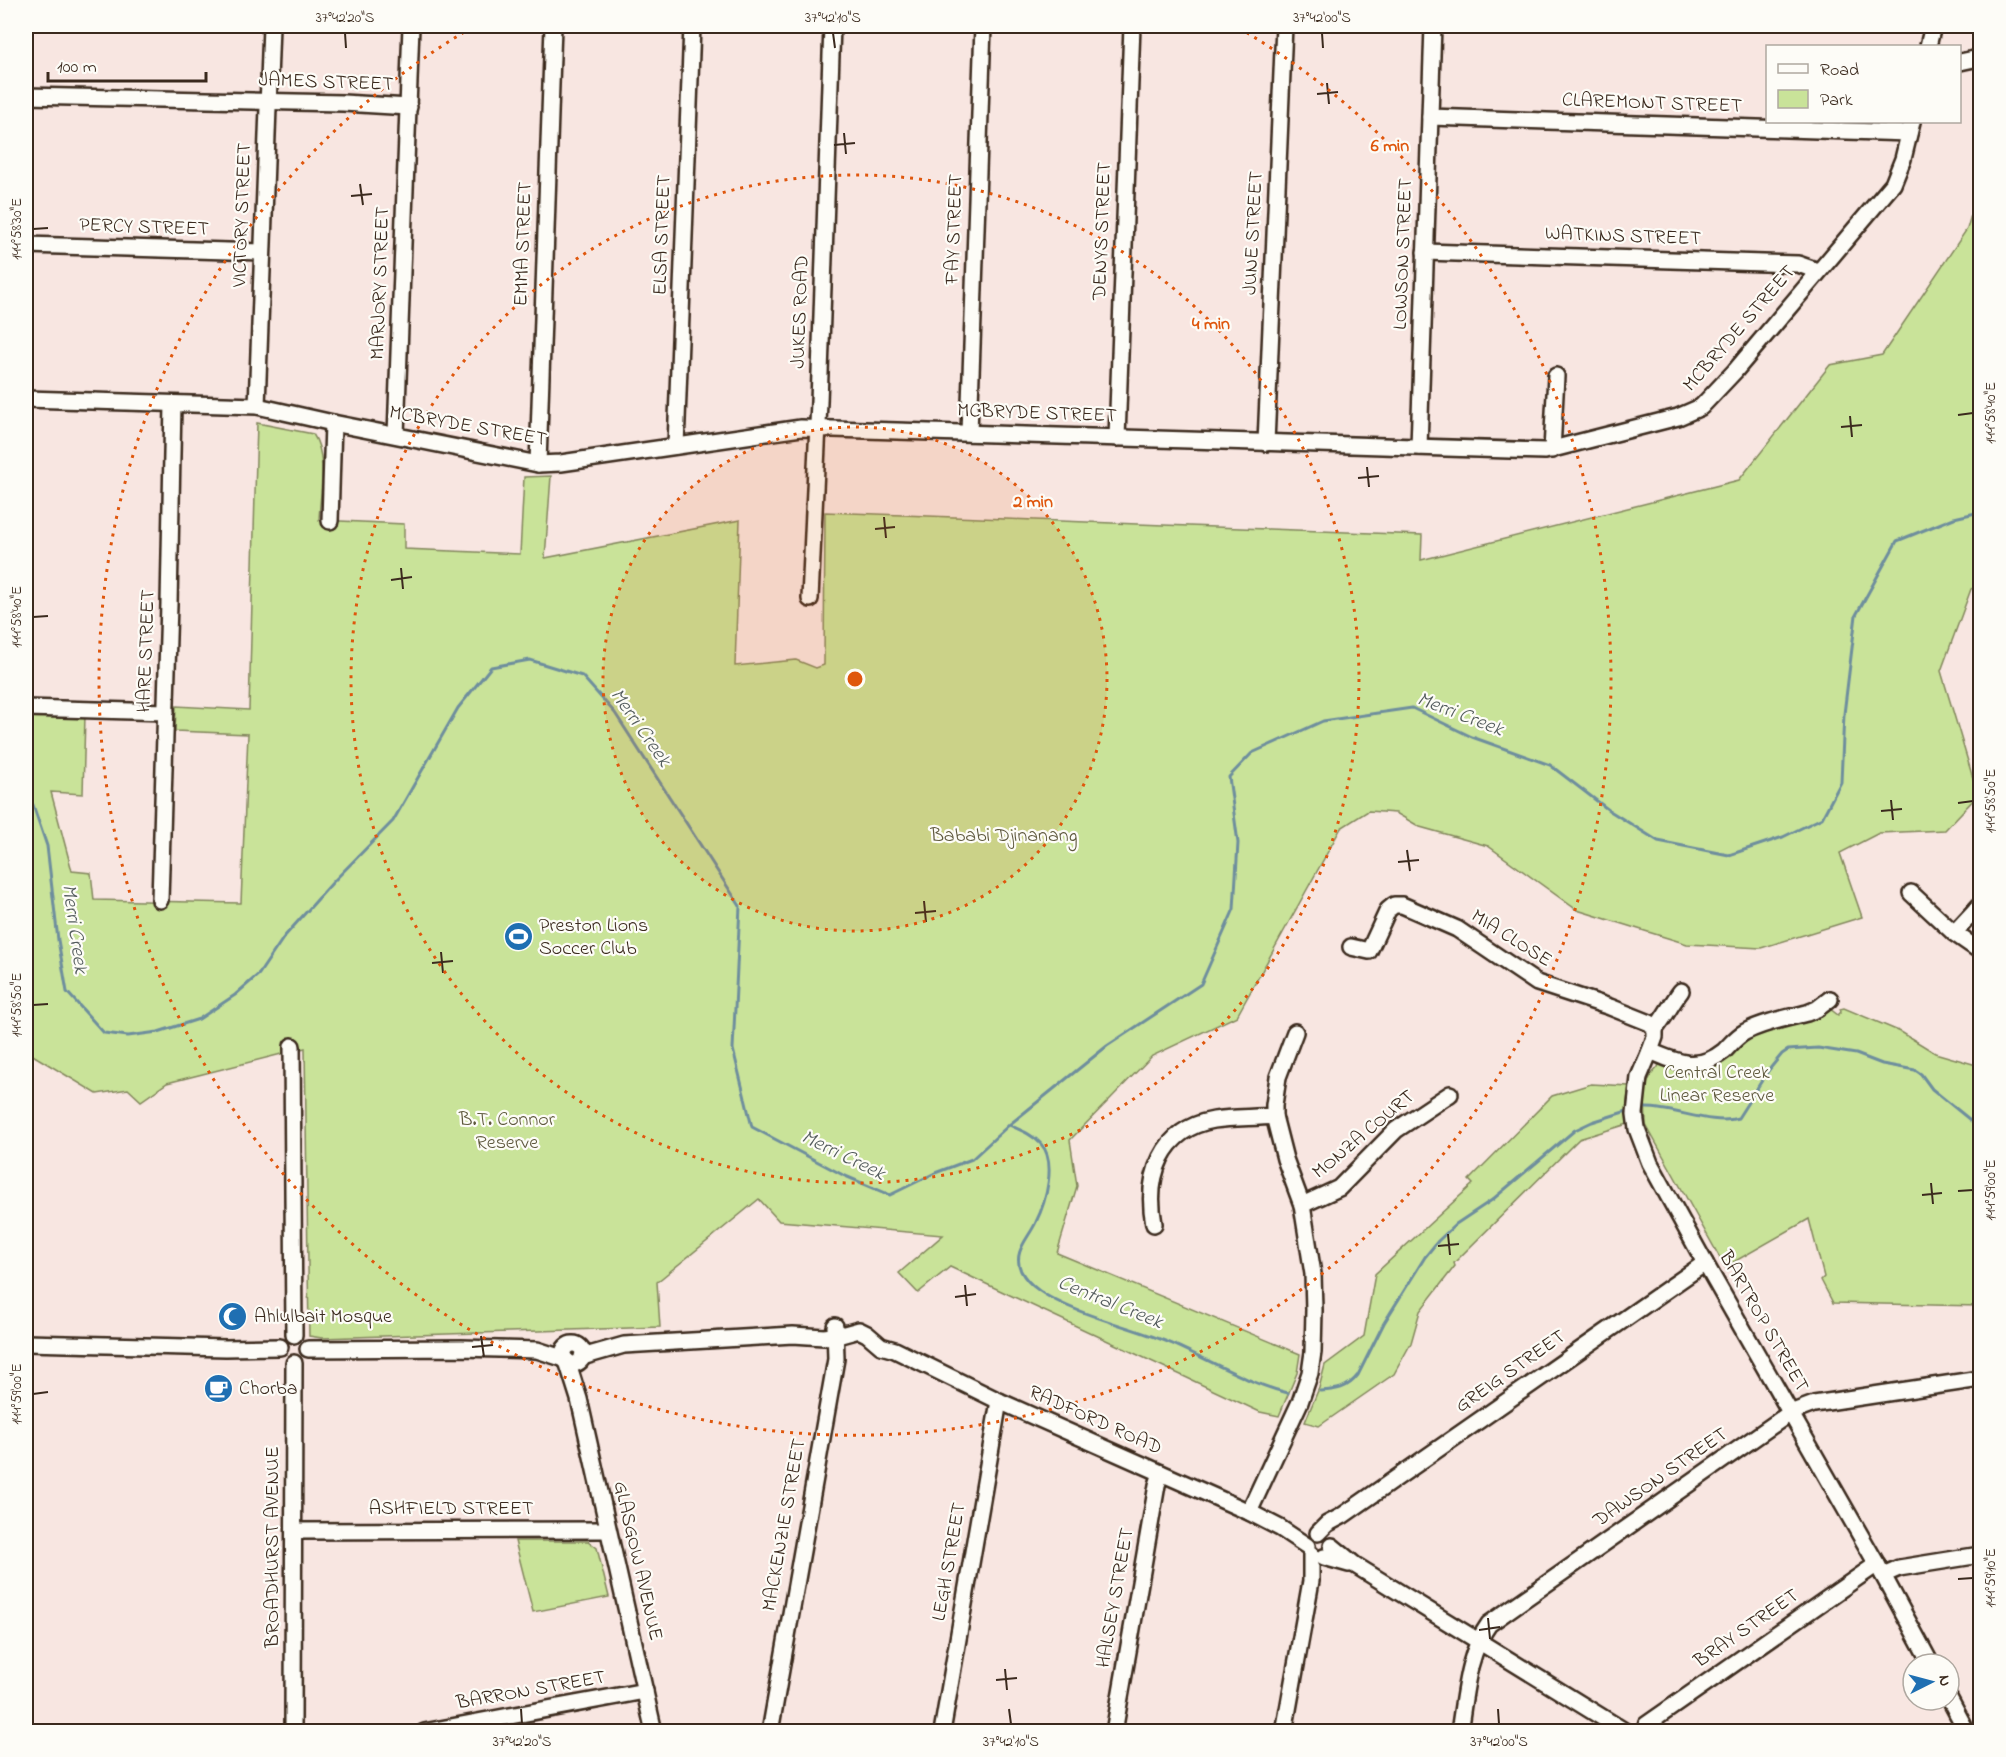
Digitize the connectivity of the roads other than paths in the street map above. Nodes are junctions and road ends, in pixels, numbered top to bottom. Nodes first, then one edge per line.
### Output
1 (271, 26) edge
2 (411, 26) edge
3 (553, 26) edge
4 (692, 26) edge
5 (832, 26) edge
6 (983, 26) edge
7 (1132, 26) edge
8 (1284, 26) edge
9 (1433, 26) edge
10 (1933, 26) edge
11 (1928, 45) edge
12 (26, 96) edge
13 (269, 102) junction
14 (409, 107) junction
15 (1430, 117) junction
16 (1910, 127) edge
17 (26, 245) edge
18 (262, 252) junction
19 (1425, 252) junction
20 (1818, 271) junction
21 (1556, 375) dead end
22 (26, 399) edge
23 (173, 404) junction
24 (256, 406) junction
25 (333, 423) junction
26 (817, 428) junction
27 (969, 433) junction
28 (396, 435) junction
29 (1117, 438) junction
30 (1266, 443) junction
31 (676, 446) junction
32 (1419, 447) junction
33 (1552, 450) junction
34 (538, 464) junction
35 (330, 521) dead end
36 (810, 599) dead end
37 (26, 708) edge
38 (166, 712) junction
39 (1911, 893) dead end
40 (160, 900) dead end
41 (1980, 905) edge
42 (1954, 933) junction
43 (1351, 947) dead end
44 (1980, 951) edge
45 (1681, 991) dead end
46 (1830, 999) dead end
47 (1655, 1029) junction
48 (1295, 1032) dead end
49 (292, 1046) dead end
50 (1650, 1051) junction
51 (1450, 1094) dead end
52 (1274, 1116) junction
53 (1302, 1205) junction
54 (1154, 1224) dead end
55 (1705, 1263) junction
56 (835, 1331) junction
57 (294, 1335) junction
58 (26, 1343) edge
59 (280, 1347) junction
60 (308, 1349) junction
61 (573, 1354) junction
62 (294, 1363) junction
63 (1980, 1379) edge
64 (999, 1401) junction
65 (1790, 1413) junction
66 (1161, 1473) junction
67 (1249, 1512) junction
68 (608, 1530) junction
69 (295, 1531) junction
70 (1320, 1546) junction
71 (1980, 1555) edge
72 (1880, 1570) junction
73 (1478, 1643) junction
74 (1924, 1652) edge
75 (645, 1692) junction
76 (1957, 1712) edge
77 (1980, 1730) edge
78 (293, 1731) edge
79 (424, 1731) edge
80 (654, 1731) edge
81 (770, 1731) edge
82 (942, 1731) edge
83 (1114, 1731) edge
84 (1284, 1731) edge
85 (1459, 1731) edge
86 (1626, 1731) edge
87 (1644, 1731) edge
88 (1967, 1731) edge
89 (1972, 1731) edge

1 - 13 street, VICTORY STREET
2 - 14 street, MARJORY STREET
3 - 34 street, EMMA STREET
4 - 31 street, ELSA STREET
5 - 26 street, JUKES ROAD
6 - 27 street, FAY STREET
7 - 29 street, DENYS STREET
8 - 30 street, JUNE STREET
9 - 15 street, LOWSON STREET
10 - 11 street
12 - 13 street, JAMES STREET
13 - 14 street, JAMES STREET
13 - 18 street, VICTORY STREET
14 - 28 street, MARJORY STREET
15 - 16 street, CLAREMONT STREET
15 - 19 street, LOWSON STREET
16 - 20 street, MCBRYDE STREET
17 - 18 street, PERCY STREET
18 - 24 street, VICTORY STREET
19 - 20 street, WATKINS STREET
19 - 32 street, LOWSON STREET
20 - 33 street, MCBRYDE STREET
21 - 33 street
22 - 23 street, MCBRYDE STREET
23 - 24 street, MCBRYDE STREET
23 - 38 street, HARE STREET
24 - 25 street, MCBRYDE STREET
25 - 28 street, MCBRYDE STREET
25 - 35 street
26 - 27 street, MCBRYDE STREET
26 - 31 street, MCBRYDE STREET
26 - 36 street, JUKES ROAD
27 - 29 street, MCBRYDE STREET
28 - 34 street, MCBRYDE STREET
29 - 30 street, MCBRYDE STREET
30 - 32 street, MCBRYDE STREET
31 - 34 street, MCBRYDE STREET
32 - 33 street, MCBRYDE STREET
37 - 38 street
38 - 40 street, HARE STREET
39 - 42 street
41 - 42 street
42 - 44 street
43 - 47 street, MIA CLOSE
45 - 47 street, BARTROP STREET
46 - 50 street
47 - 50 street, BARTROP STREET
48 - 52 street
49 - 57 street
50 - 55 street, BARTROP STREET
51 - 53 street, MONZA COURT
52 - 53 street
52 - 54 street
53 - 67 street
55 - 65 street, BARTROP STREET
55 - 70 street, GREIG STREET
56 - 61 street, RADFORD ROAD
56 - 64 street, RADFORD ROAD
56 - 81 street, MACKENZIE STREET
57 - 59 street
57 - 60 street
58 - 59 street
59 - 62 street
60 - 61 street
60 - 62 street
61 - 68 street, GLASGOW AVENUE
62 - 69 street, BROADHURST AVENUE
63 - 65 street, DAWSON STREET
64 - 66 street, RADFORD ROAD
64 - 82 street, LEGH STREET
65 - 72 street, BARTROP STREET
65 - 73 street, DAWSON STREET
66 - 67 street, RADFORD ROAD
66 - 83 street, HALSEY STREET
67 - 70 street, RADFORD ROAD
68 - 69 street, ASHFIELD STREET
68 - 75 street, GLASGOW AVENUE
69 - 78 street, BROADHURST AVENUE
70 - 73 street, RADFORD ROAD
70 - 84 street
71 - 72 street, BRAY STREET
72 - 74 street, BARTROP STREET
72 - 87 street, BRAY STREET
73 - 85 street, DAWSON STREET
73 - 86 street, RADFORD ROAD
75 - 79 street, BARRON STREET
75 - 80 street, GLASGOW AVENUE
76 - 88 street
77 - 89 street

